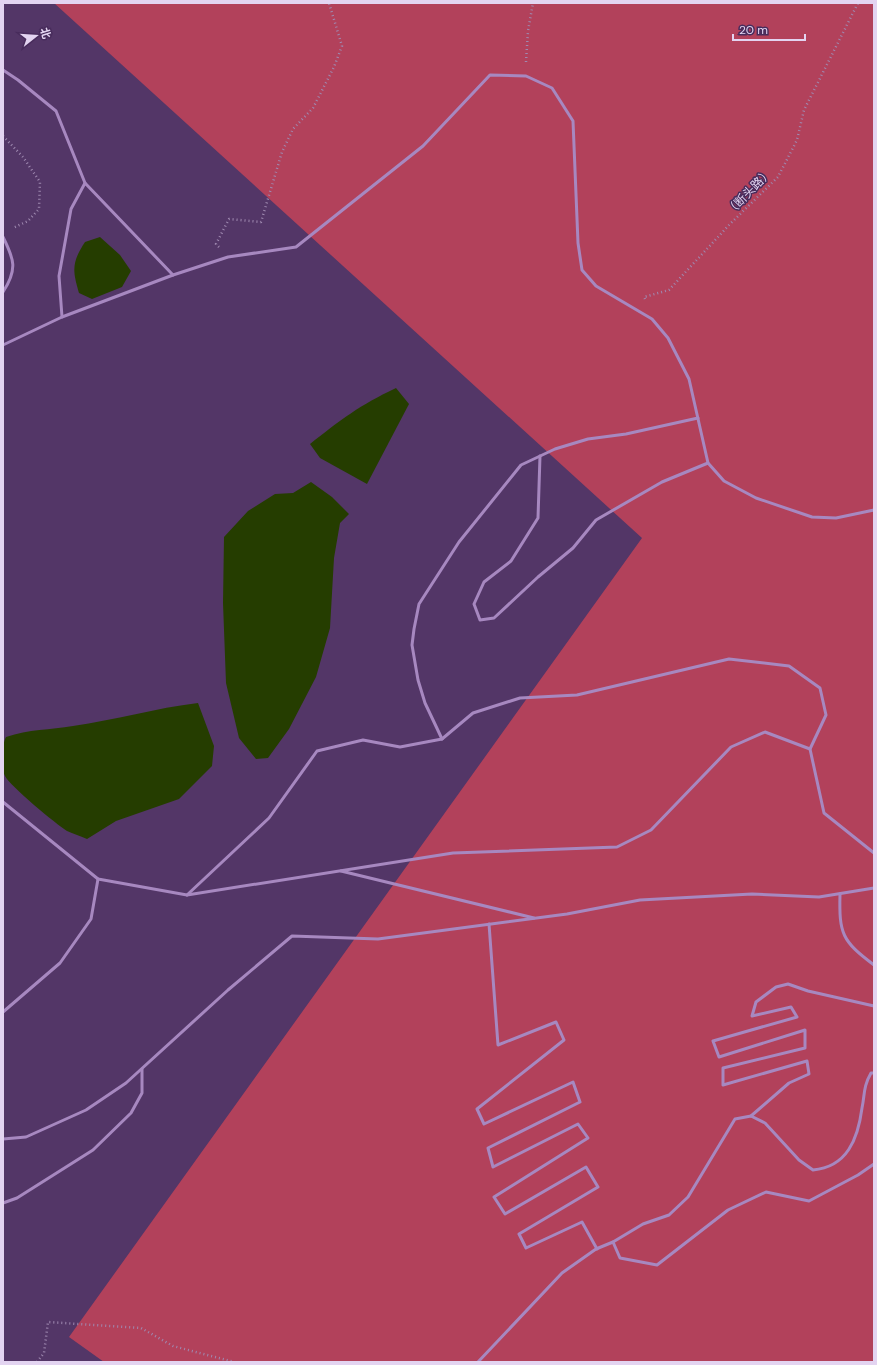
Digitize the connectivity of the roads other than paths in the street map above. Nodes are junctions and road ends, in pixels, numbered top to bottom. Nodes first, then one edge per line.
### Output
1 (3, 70) edge
2 (85, 183) junction
3 (3, 237) edge
4 (173, 275) junction
5 (3, 292) edge
6 (62, 317) junction
7 (3, 345) edge
8 (698, 418) junction
9 (540, 456) junction
10 (708, 463) junction
11 (874, 510) edge
12 (442, 739) junction
13 (810, 749) junction
14 (3, 802) edge
15 (874, 853) edge
16 (340, 871) junction
17 (98, 879) junction
18 (874, 888) edge
19 (840, 894) junction
20 (187, 895) junction
21 (536, 918) junction
22 (489, 924) junction
23 (874, 965) edge
24 (874, 1006) edge
25 (3, 1012) edge
26 (142, 1069) junction
27 (874, 1073) edge
28 (751, 1116) junction
29 (3, 1139) edge
30 (874, 1164) edge
31 (3, 1203) edge
32 (614, 1242) junction
33 (597, 1248) junction
34 (478, 1362) edge

1 - 2 lane
2 - 4 lane
2 - 6 lane
3 - 5 lane
4 - 6 lane
4 - 8 lane
6 - 7 lane
8 - 9 lane
8 - 10 lane
9 - 10 lane
9 - 12 lane
10 - 11 lane
12 - 13 lane
12 - 20 lane
13 - 15 lane
13 - 16 lane
14 - 17 lane
16 - 20 lane
16 - 21 lane
17 - 20 lane
17 - 25 lane
18 - 19 lane
19 - 21 lane
19 - 23 lane
21 - 22 lane
22 - 26 lane
22 - 33 lane
24 - 28 lane
26 - 29 lane
26 - 31 lane
27 - 28 lane
28 - 32 lane
30 - 32 lane
32 - 33 lane
33 - 34 lane

